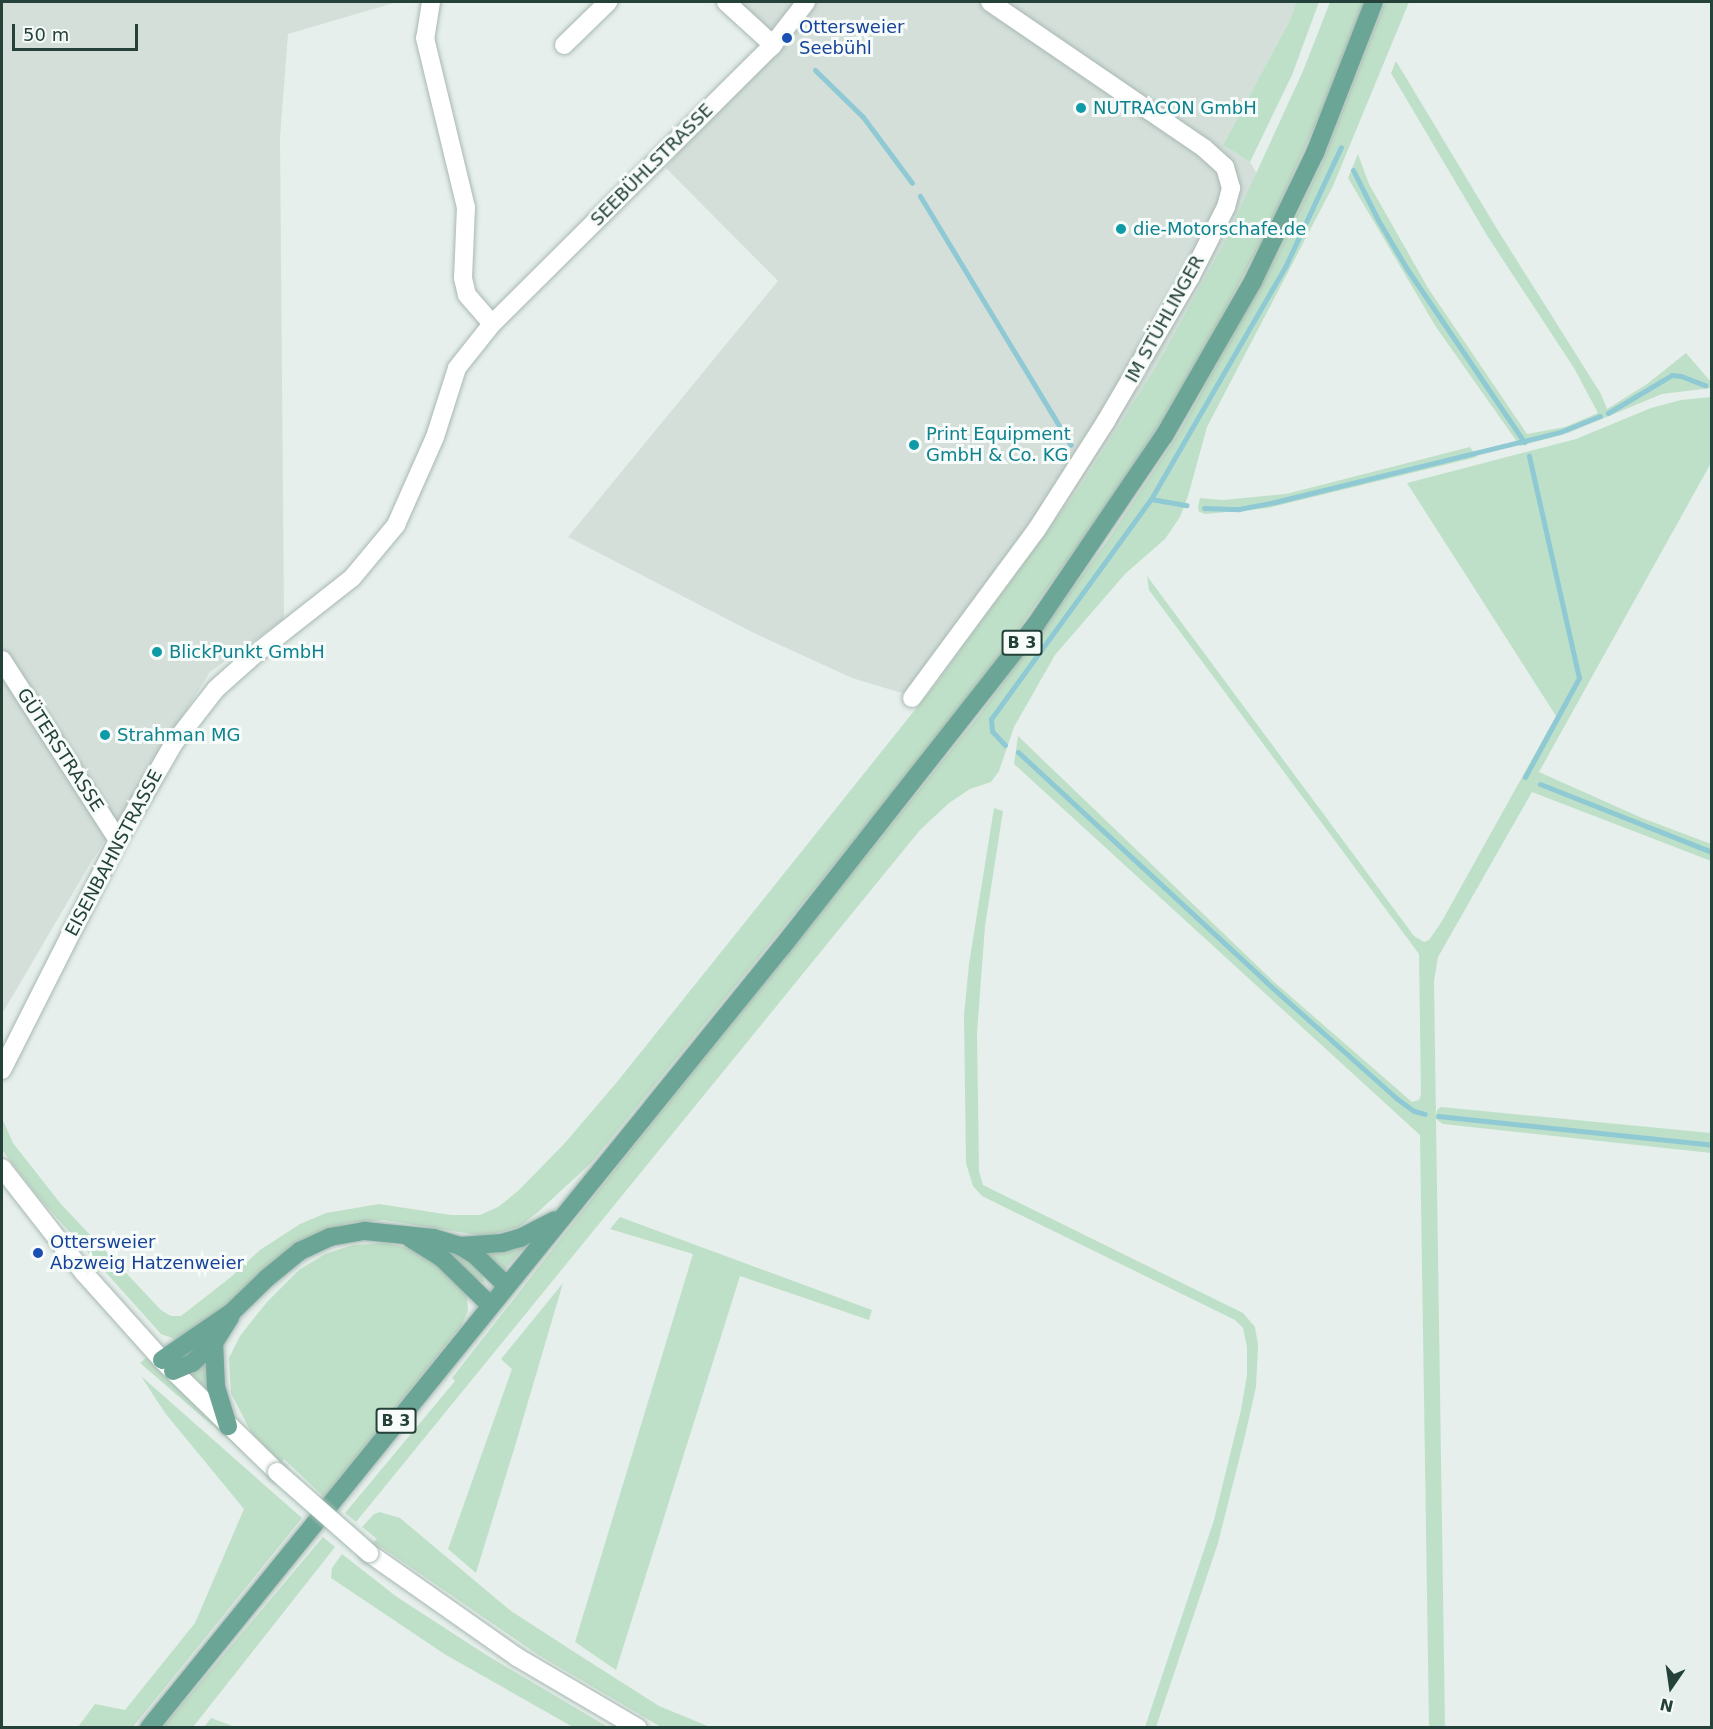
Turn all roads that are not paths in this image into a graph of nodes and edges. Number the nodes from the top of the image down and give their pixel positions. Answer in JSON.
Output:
{"nodes":[{"id":1,"x":431,"y":2,"type":"edge"},
{"id":2,"x":608,"y":2,"type":"edge"},
{"id":3,"x":726,"y":2,"type":"edge"},
{"id":4,"x":806,"y":2,"type":"edge"},
{"id":5,"x":990,"y":2,"type":"edge"},
{"id":6,"x":1374,"y":2,"type":"edge"},
{"id":7,"x":564,"y":45,"type":"dead end"},
{"id":8,"x":773,"y":45,"type":"junction"},
{"id":9,"x":492,"y":324,"type":"junction"},
{"id":10,"x":2,"y":660,"type":"edge"},
{"id":11,"x":912,"y":698,"type":"dead end"},
{"id":12,"x":118,"y":840,"type":"junction"},
{"id":13,"x":2,"y":1070,"type":"edge"},
{"id":14,"x":2,"y":1168,"type":"edge"},
{"id":15,"x":562,"y":1217,"type":"junction"},
{"id":16,"x":403,"y":1234,"type":"junction"},
{"id":17,"x":460,"y":1246,"type":"junction"},
{"id":18,"x":506,"y":1285,"type":"junction"},
{"id":19,"x":490,"y":1305,"type":"junction"},
{"id":20,"x":232,"y":1312,"type":"junction"},
{"id":21,"x":214,"y":1343,"type":"junction"},
{"id":22,"x":168,"y":1366,"type":"junction"},
{"id":23,"x":228,"y":1426,"type":"junction"},
{"id":24,"x":149,"y":1728,"type":"edge"},
{"id":25,"x":638,"y":1728,"type":"edge"}],
"edges":[{"from":1,"to":9,"type":"street"},
{"from":2,"to":7,"type":"street"},
{"from":3,"to":8,"type":"street"},
{"from":4,"to":8,"type":"street","name":"SEEBÜHLSTRASSE"},
{"from":5,"to":11,"type":"street","name":"IM STÜHLINGER"},
{"from":6,"to":15,"type":"main road","number":"B 3"},
{"from":8,"to":9,"type":"street","name":"SEEBÜHLSTRASSE"},
{"from":9,"to":12,"type":"street","name":"EISENBAHNSTRASSE"},
{"from":10,"to":12,"type":"street","name":"GÜTERSTRASSE"},
{"from":12,"to":13,"type":"street","name":"EISENBAHNSTRASSE"},
{"from":14,"to":22,"type":"street"},
{"from":15,"to":17,"type":"main road"},
{"from":15,"to":18,"type":"main road","number":"B 3"},
{"from":16,"to":17,"type":"main road"},
{"from":16,"to":19,"type":"main road"},
{"from":16,"to":20,"type":"main road"},
{"from":17,"to":18,"type":"main road"},
{"from":18,"to":19,"type":"main road","number":"B 3"},
{"from":19,"to":24,"type":"main road","number":"B 3"},
{"from":20,"to":21,"type":"main road"},
{"from":20,"to":22,"type":"main road"},
{"from":21,"to":22,"type":"main road"},
{"from":21,"to":23,"type":"main road"},
{"from":22,"to":23,"type":"street"},
{"from":23,"to":25,"type":"street","bridge":true}]}
